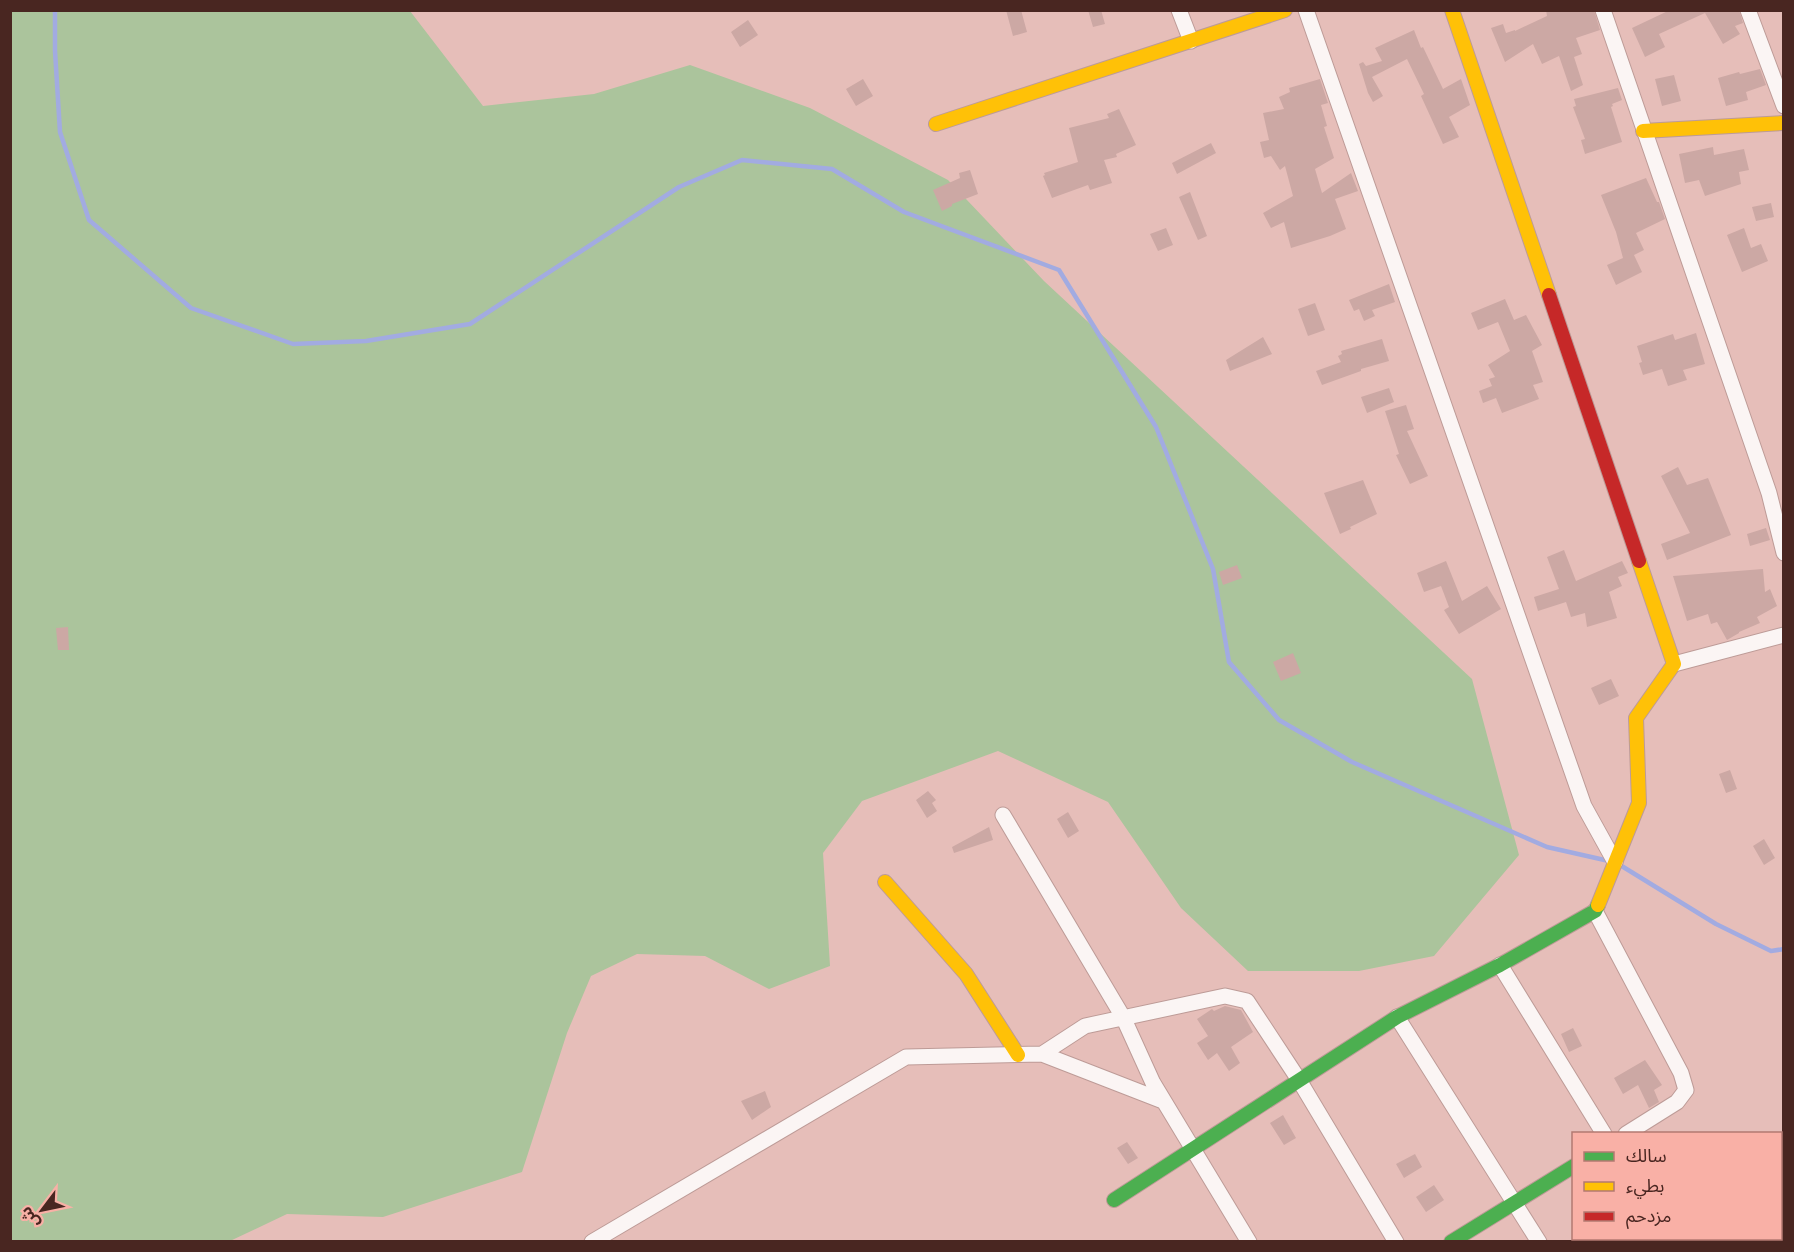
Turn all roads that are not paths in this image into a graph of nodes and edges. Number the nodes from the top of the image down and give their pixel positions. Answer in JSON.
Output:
{"nodes":[{"id":1,"x":1179,"y":10,"type":"edge"},
{"id":2,"x":1285,"y":10,"type":"edge"},
{"id":3,"x":1306,"y":10,"type":"edge"},
{"id":4,"x":1452,"y":10,"type":"edge"},
{"id":5,"x":1603,"y":10,"type":"edge"},
{"id":6,"x":1748,"y":10,"type":"edge"},
{"id":7,"x":1191,"y":41,"type":"junction"},
{"id":8,"x":1784,"y":106,"type":"edge"},
{"id":9,"x":1784,"y":123,"type":"edge"},
{"id":10,"x":936,"y":124,"type":"dead end"},
{"id":11,"x":1644,"y":130,"type":"junction"},
{"id":12,"x":1776,"y":494,"type":"edge"},
{"id":13,"x":1784,"y":554,"type":"edge"},
{"id":14,"x":1784,"y":634,"type":"edge"},
{"id":15,"x":1674,"y":664,"type":"junction"},
{"id":16,"x":1003,"y":815,"type":"dead end"},
{"id":17,"x":1615,"y":862,"type":"junction"},
{"id":18,"x":885,"y":882,"type":"dead end"},
{"id":19,"x":1595,"y":911,"type":"junction"},
{"id":20,"x":1500,"y":965,"type":"junction"},
{"id":21,"x":1123,"y":1017,"type":"junction"},
{"id":22,"x":1397,"y":1017,"type":"junction"},
{"id":23,"x":1042,"y":1054,"type":"junction"},
{"id":24,"x":1018,"y":1055,"type":"junction"},
{"id":25,"x":1299,"y":1080,"type":"junction"},
{"id":26,"x":1163,"y":1101,"type":"junction"},
{"id":27,"x":1603,"y":1132,"type":"edge"},
{"id":28,"x":1629,"y":1132,"type":"edge"},
{"id":29,"x":1192,"y":1149,"type":"junction"},
{"id":30,"x":1572,"y":1167,"type":"edge"},
{"id":31,"x":1114,"y":1200,"type":"dead end"},
{"id":32,"x":1515,"y":1202,"type":"junction"},
{"id":33,"x":592,"y":1242,"type":"edge"},
{"id":34,"x":1250,"y":1242,"type":"edge"},
{"id":35,"x":1396,"y":1242,"type":"edge"},
{"id":36,"x":1451,"y":1242,"type":"edge"},
{"id":37,"x":1539,"y":1242,"type":"edge"}],
"edges":[{"from":1,"to":7,"type":"street"},
{"from":2,"to":7,"type":"street"},
{"from":3,"to":17,"type":"street"},
{"from":4,"to":15,"type":"street"},
{"from":5,"to":11,"type":"street"},
{"from":6,"to":8,"type":"street"},
{"from":7,"to":10,"type":"street"},
{"from":9,"to":11,"type":"street"},
{"from":11,"to":12,"type":"street"},
{"from":12,"to":13,"type":"street"},
{"from":14,"to":15,"type":"street"},
{"from":15,"to":17,"type":"street"},
{"from":16,"to":21,"type":"street"},
{"from":17,"to":19,"type":"street"},
{"from":18,"to":24,"type":"street"},
{"from":19,"to":20,"type":"street"},
{"from":19,"to":28,"type":"street"},
{"from":20,"to":22,"type":"street"},
{"from":20,"to":27,"type":"street"},
{"from":21,"to":23,"type":"street"},
{"from":21,"to":25,"type":"street"},
{"from":21,"to":26,"type":"street"},
{"from":22,"to":25,"type":"street"},
{"from":22,"to":32,"type":"street"},
{"from":23,"to":24,"type":"street"},
{"from":23,"to":26,"type":"street"},
{"from":24,"to":33,"type":"street"},
{"from":25,"to":29,"type":"street"},
{"from":25,"to":35,"type":"street"},
{"from":26,"to":29,"type":"street"},
{"from":29,"to":31,"type":"street"},
{"from":29,"to":34,"type":"street"},
{"from":30,"to":32,"type":"street"},
{"from":32,"to":36,"type":"street"},
{"from":32,"to":37,"type":"street"}]}
